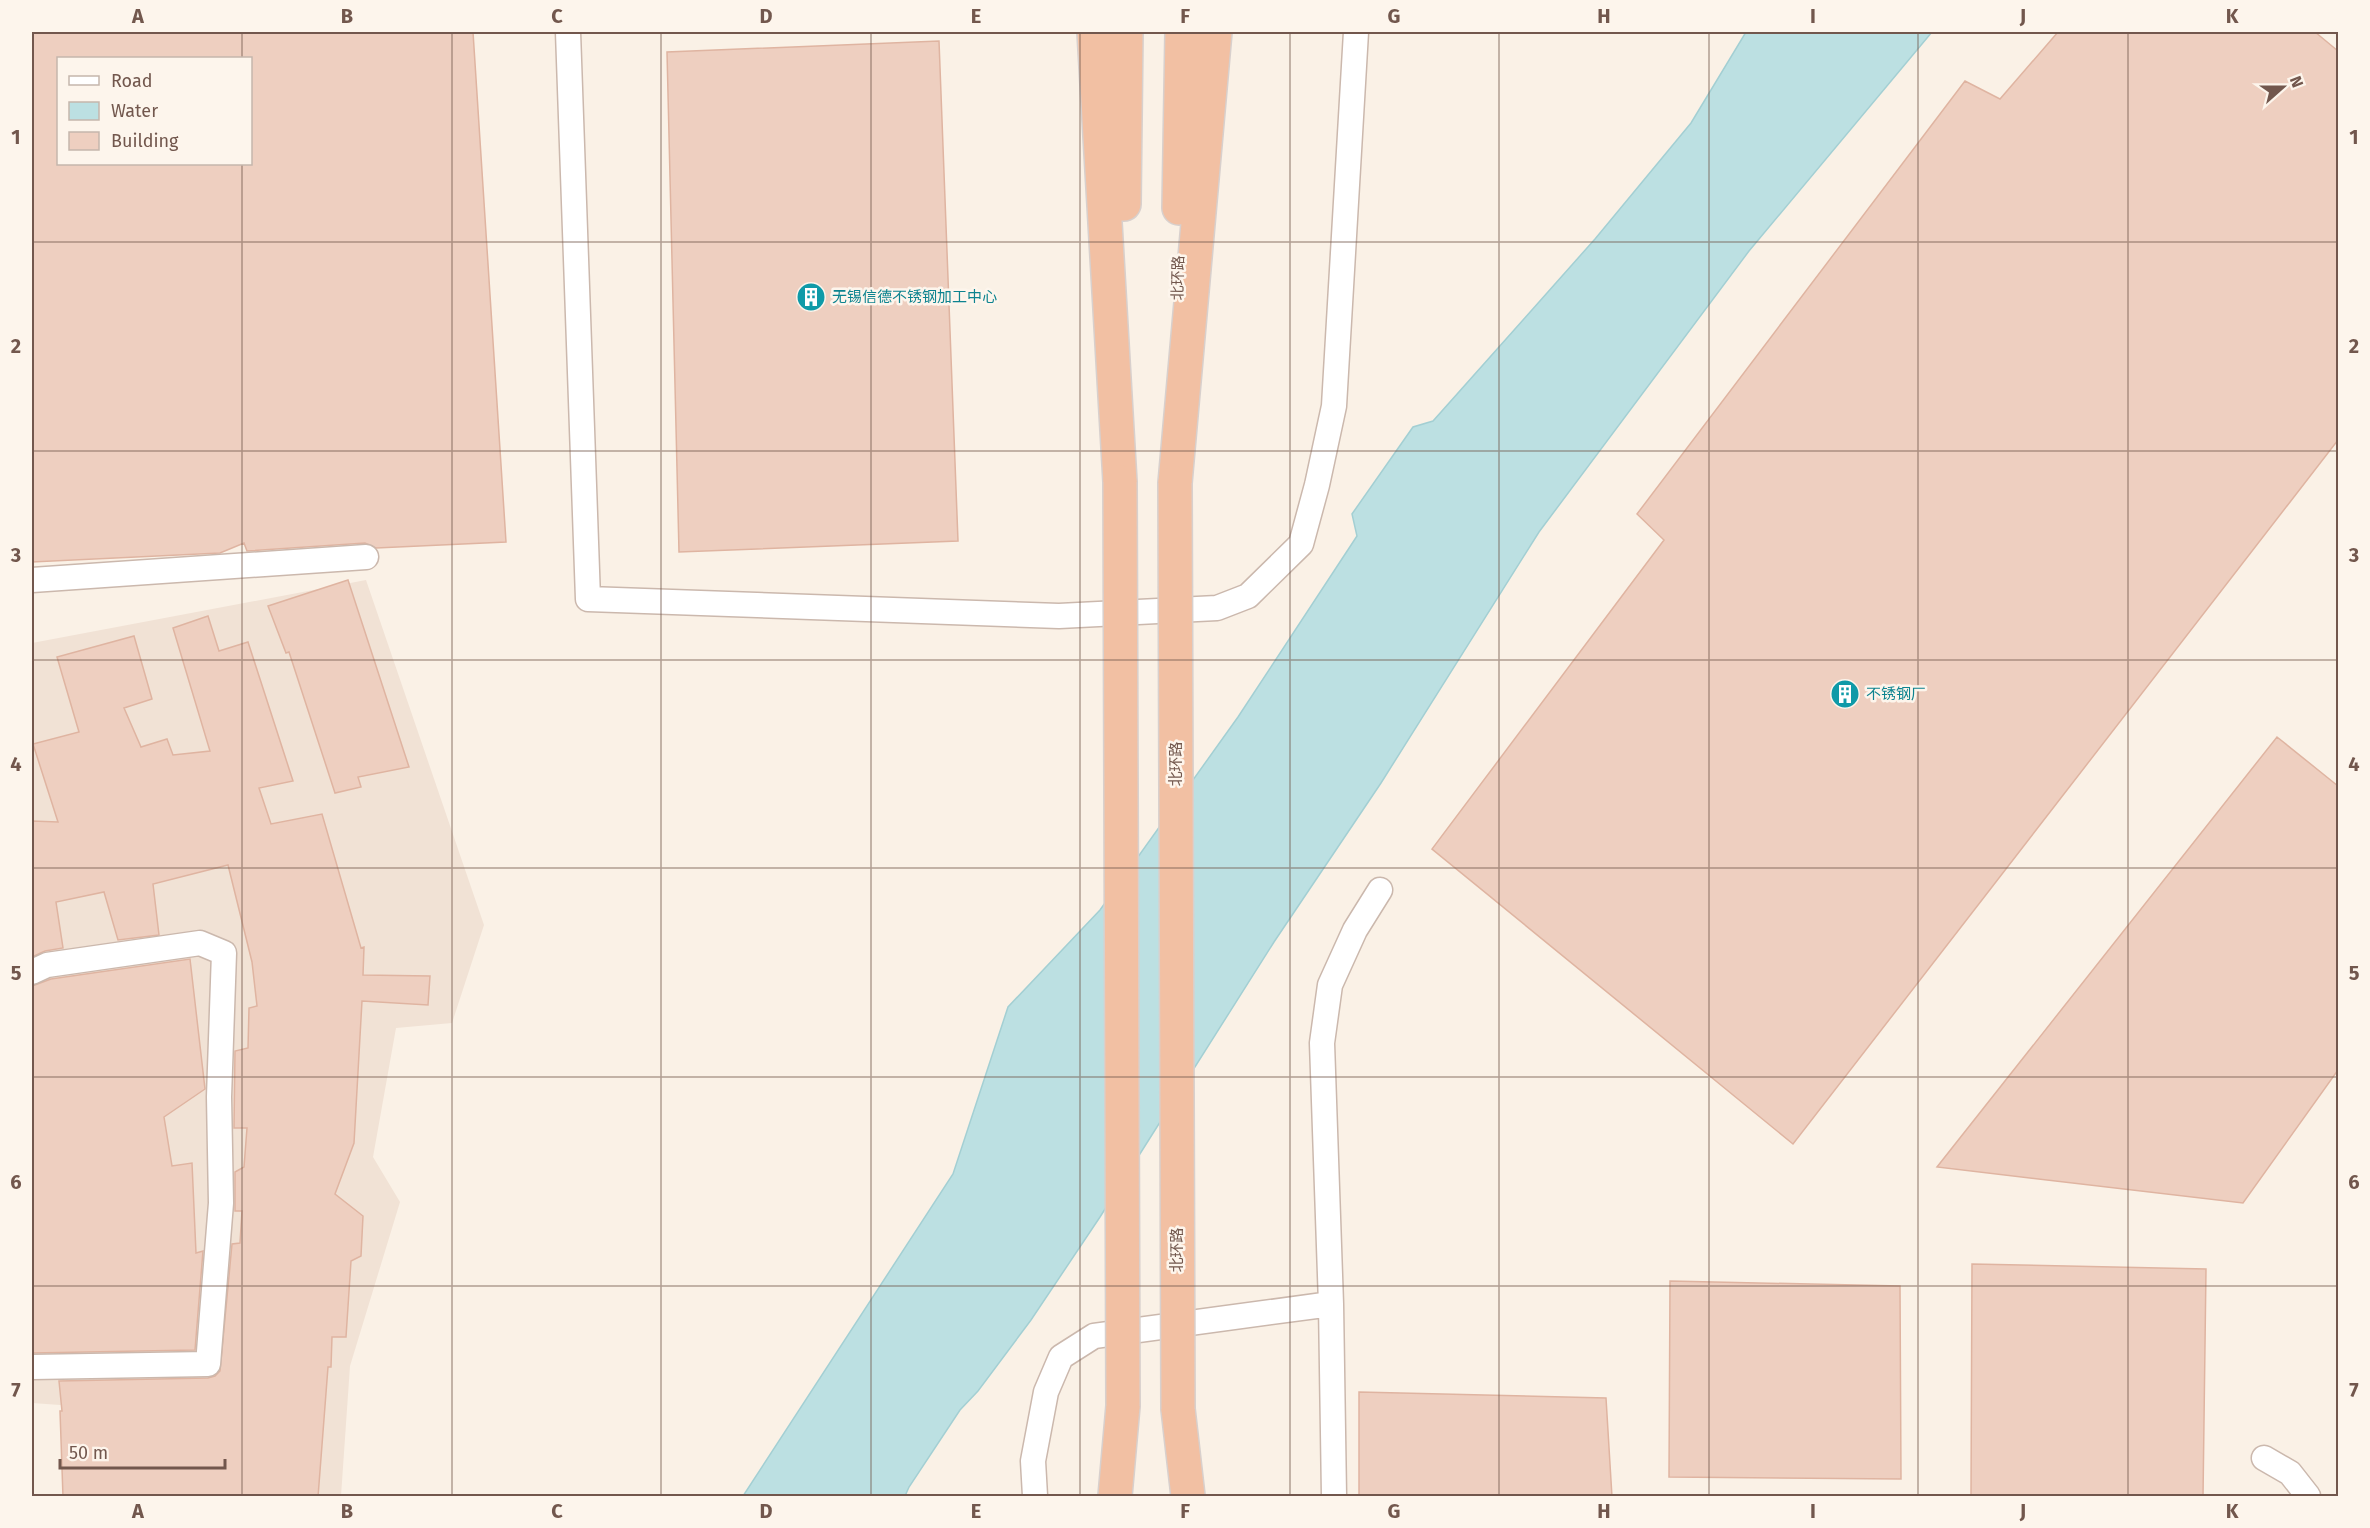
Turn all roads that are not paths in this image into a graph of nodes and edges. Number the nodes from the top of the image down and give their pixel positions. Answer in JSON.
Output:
{"nodes":[{"id":1,"x":568,"y":32,"type":"edge"},
{"id":2,"x":1094,"y":32,"type":"edge"},
{"id":3,"x":1126,"y":32,"type":"edge"},
{"id":4,"x":1182,"y":32,"type":"edge"},
{"id":5,"x":1215,"y":32,"type":"edge"},
{"id":6,"x":1356,"y":32,"type":"edge"},
{"id":7,"x":1120,"y":482,"type":"junction"},
{"id":8,"x":1175,"y":483,"type":"junction"},
{"id":9,"x":366,"y":557,"type":"dead end"},
{"id":10,"x":32,"y":580,"type":"edge"},
{"id":11,"x":1380,"y":890,"type":"dead end"},
{"id":12,"x":32,"y":972,"type":"edge"},
{"id":13,"x":1331,"y":1304,"type":"junction"},
{"id":14,"x":32,"y":1367,"type":"edge"},
{"id":15,"x":1123,"y":1406,"type":"junction"},
{"id":16,"x":1178,"y":1409,"type":"junction"},
{"id":17,"x":2264,"y":1458,"type":"dead end"},
{"id":18,"x":1035,"y":1497,"type":"edge"},
{"id":19,"x":1115,"y":1497,"type":"edge"},
{"id":20,"x":1124,"y":1497,"type":"edge"},
{"id":21,"x":1179,"y":1497,"type":"edge"},
{"id":22,"x":1188,"y":1497,"type":"edge"},
{"id":23,"x":1334,"y":1497,"type":"edge"},
{"id":24,"x":2307,"y":1497,"type":"edge"}],
"edges":[{"from":1,"to":6,"type":"street"},
{"from":2,"to":7,"type":"highway"},
{"from":3,"to":7,"type":"highway"},
{"from":4,"to":8,"type":"highway","name":"北环路"},
{"from":5,"to":8,"type":"highway"},
{"from":7,"to":15,"type":"highway","bridge":true},
{"from":8,"to":16,"type":"highway","name":"北环路","bridge":true},
{"from":9,"to":10,"type":"street"},
{"from":11,"to":13,"type":"street"},
{"from":12,"to":14,"type":"street"},
{"from":13,"to":18,"type":"street"},
{"from":13,"to":23,"type":"street"},
{"from":15,"to":19,"type":"highway"},
{"from":15,"to":20,"type":"highway"},
{"from":16,"to":21,"type":"highway","name":"北环路"},
{"from":16,"to":22,"type":"highway"},
{"from":17,"to":24,"type":"street"}]}
